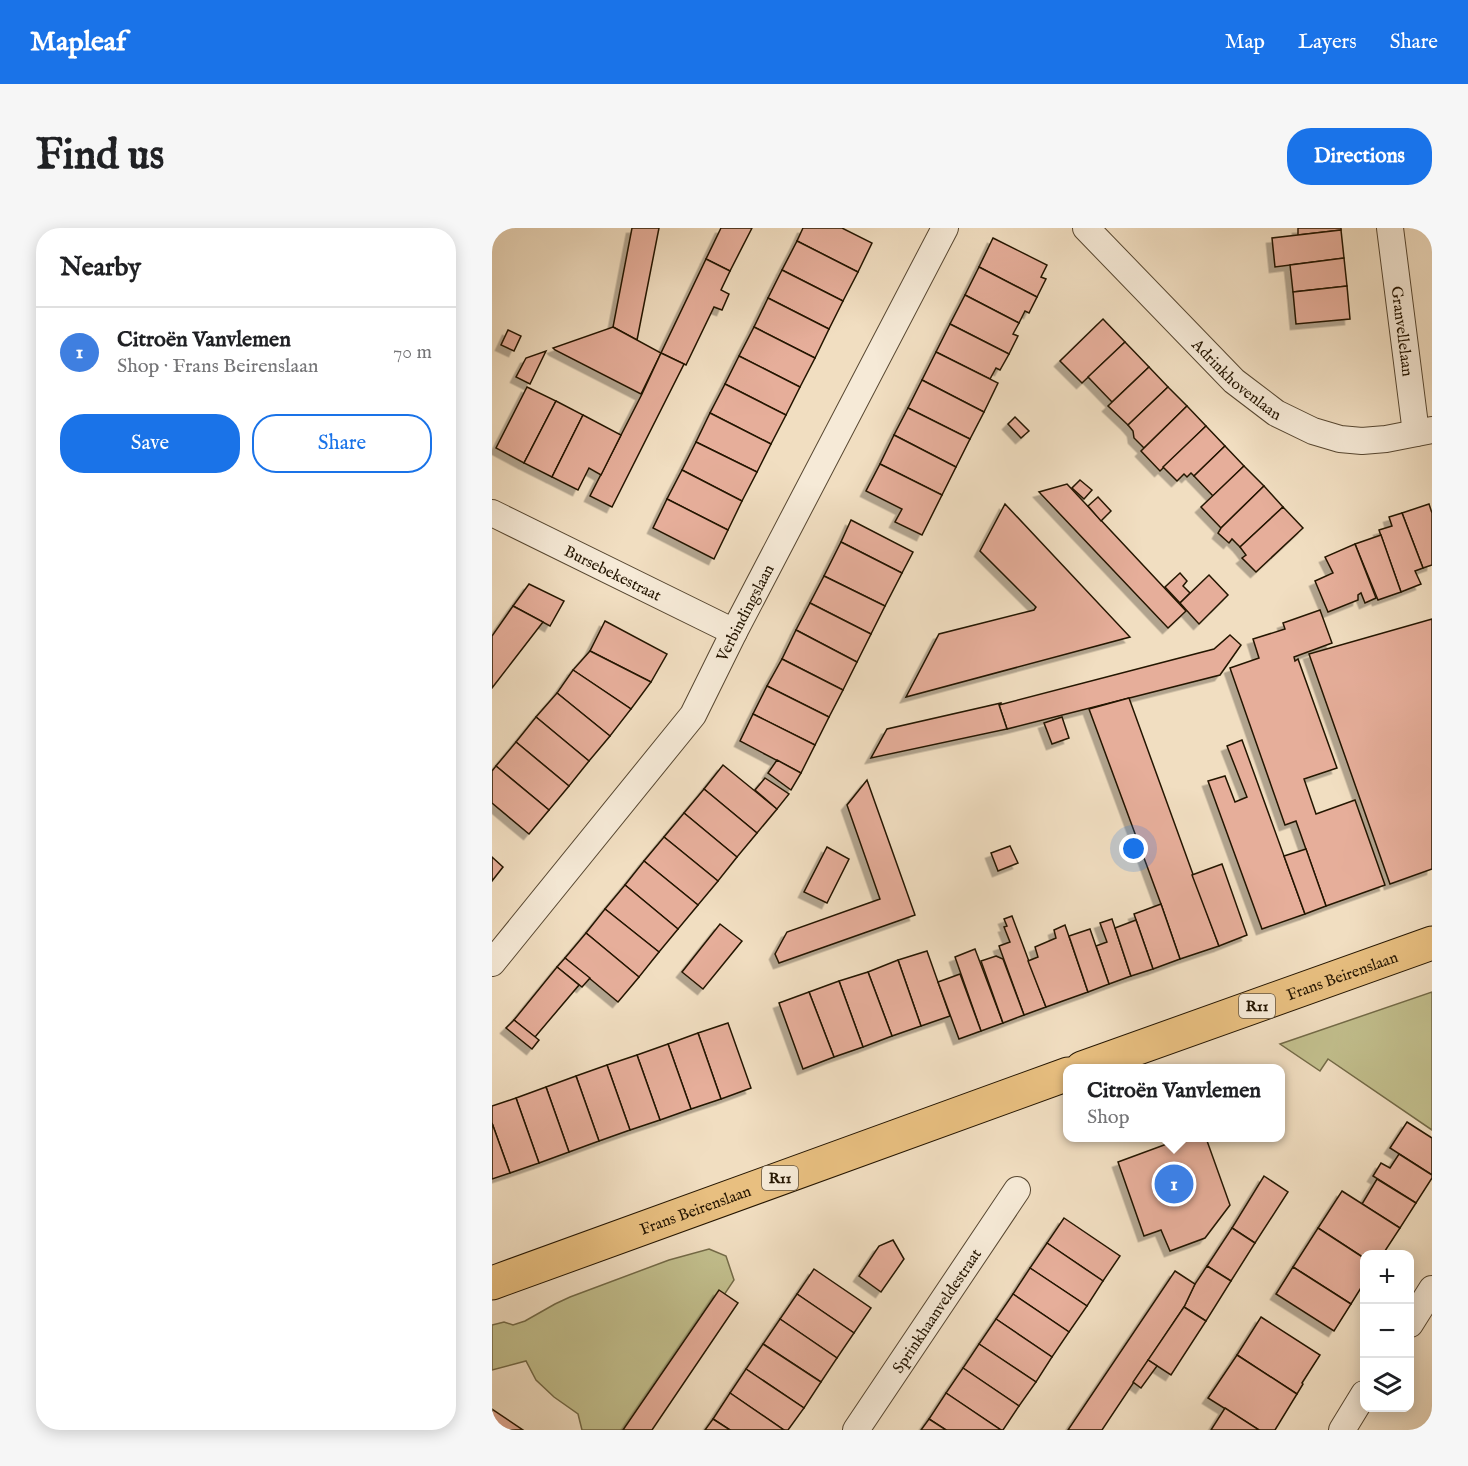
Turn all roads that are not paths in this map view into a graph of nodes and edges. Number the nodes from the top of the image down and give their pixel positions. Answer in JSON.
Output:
{"nodes":[{"id":1,"x":945,"y":228,"type":"edge"},
{"id":2,"x":1086,"y":228,"type":"edge"},
{"id":3,"x":1390,"y":228,"type":"edge"},
{"id":4,"x":1424,"y":431,"type":"edge"},
{"id":5,"x":492,"y":513,"type":"edge"},
{"id":6,"x":734,"y":632,"type":"junction"},
{"id":7,"x":1432,"y":943,"type":"edge"},
{"id":8,"x":492,"y":963,"type":"edge"},
{"id":9,"x":1093,"y":1064,"type":"edge"},
{"id":10,"x":1063,"y":1076,"type":"edge"},
{"id":11,"x":1017,"y":1190,"type":"dead end"},
{"id":12,"x":492,"y":1283,"type":"edge"},
{"id":13,"x":1432,"y":1288,"type":"edge"},
{"id":14,"x":1414,"y":1317,"type":"edge"},
{"id":15,"x":1360,"y":1402,"type":"edge"},
{"id":16,"x":856,"y":1430,"type":"edge"},
{"id":17,"x":1341,"y":1430,"type":"edge"}],
"edges":[{"from":1,"to":6,"type":"street","name":"Verbindingslaan"},
{"from":2,"to":4,"type":"street","name":"Adrinkhovenlaan"},
{"from":3,"to":4,"type":"street","name":"Granvellelaan"},
{"from":5,"to":6,"type":"street","name":"Bursebekestraat"},
{"from":6,"to":8,"type":"street","name":"Verbindingslaan"},
{"from":7,"to":9,"type":"main road","name":"Frans Beirenslaan","number":"R11"},
{"from":10,"to":12,"type":"main road","name":"Frans Beirenslaan","number":"R11"},
{"from":11,"to":16,"type":"street","name":"Sprinkhaanveldestraat"},
{"from":13,"to":14,"type":"street"},
{"from":15,"to":17,"type":"street"}]}
